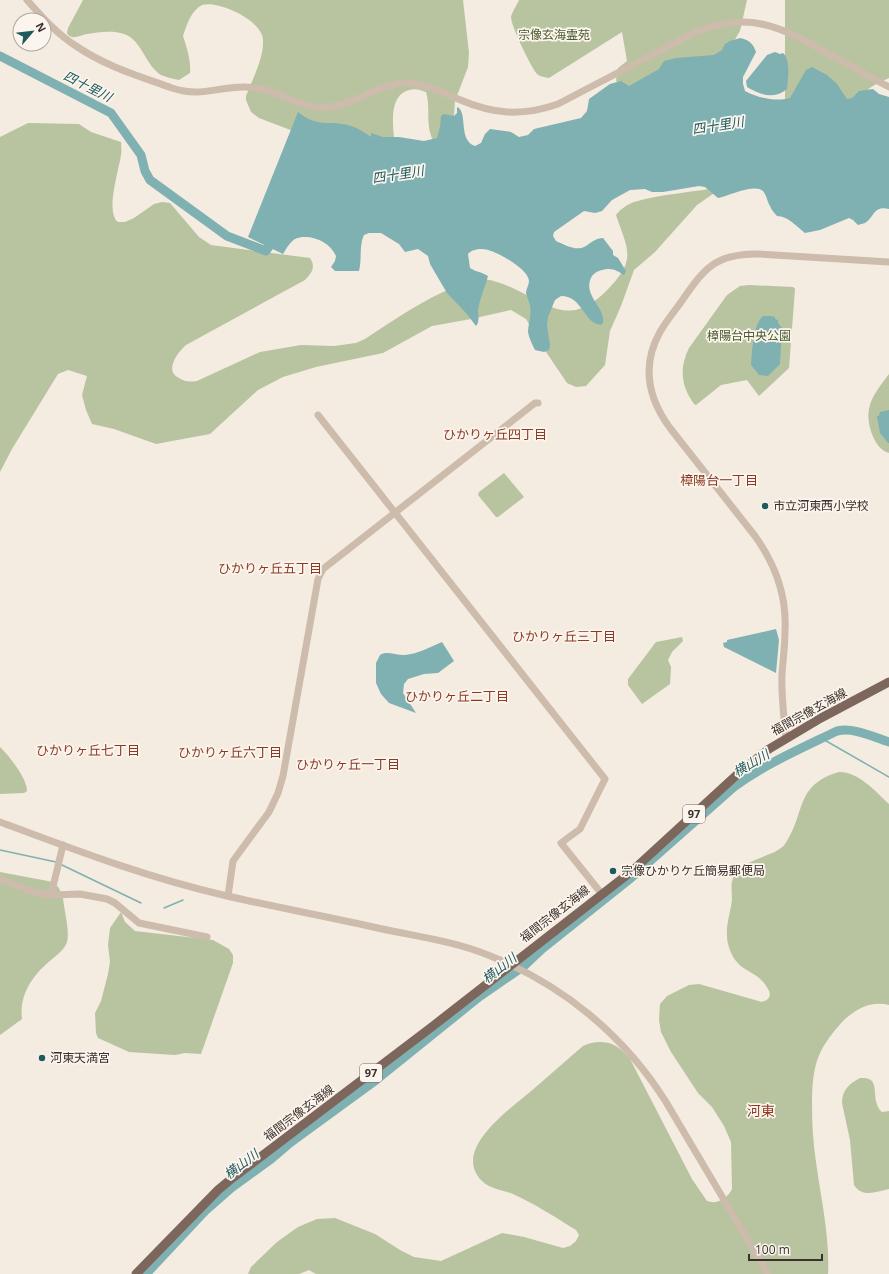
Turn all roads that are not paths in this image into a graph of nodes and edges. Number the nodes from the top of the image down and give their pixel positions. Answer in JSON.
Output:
{"nodes":[{"id":1,"x":27,"y":0,"type":"edge"},
{"id":2,"x":889,"y":87,"type":"edge"},
{"id":3,"x":889,"y":262,"type":"edge"},
{"id":4,"x":538,"y":403,"type":"dead end"},
{"id":5,"x":318,"y":414,"type":"dead end"},
{"id":6,"x":395,"y":512,"type":"junction"},
{"id":7,"x":889,"y":682,"type":"edge"},
{"id":8,"x":786,"y":739,"type":"junction"},
{"id":9,"x":0,"y":822,"type":"edge"},
{"id":10,"x":63,"y":846,"type":"junction"},
{"id":11,"x":0,"y":879,"type":"edge"},
{"id":12,"x":601,"y":893,"type":"junction"},
{"id":13,"x":51,"y":895,"type":"junction"},
{"id":14,"x":228,"y":896,"type":"junction"},
{"id":15,"x":207,"y":937,"type":"dead end"},
{"id":16,"x":511,"y":964,"type":"junction"},
{"id":17,"x":136,"y":1274,"type":"edge"},
{"id":18,"x":768,"y":1274,"type":"edge"}],
"edges":[{"from":1,"to":2,"type":"street"},
{"from":3,"to":8,"type":"street"},
{"from":4,"to":6,"type":"street"},
{"from":5,"to":6,"type":"street"},
{"from":6,"to":12,"type":"street"},
{"from":6,"to":14,"type":"street"},
{"from":7,"to":8,"type":"main road","name":"福間宗像玄海線","number":"97"},
{"from":8,"to":12,"type":"main road","name":"福間宗像玄海線","number":"97"},
{"from":9,"to":10,"type":"street"},
{"from":10,"to":13,"type":"street"},
{"from":10,"to":14,"type":"street"},
{"from":11,"to":13,"type":"street"},
{"from":12,"to":16,"type":"main road","name":"福間宗像玄海線","number":"97"},
{"from":13,"to":15,"type":"street"},
{"from":14,"to":16,"type":"street"},
{"from":16,"to":17,"type":"main road","name":"福間宗像玄海線","number":"97"},
{"from":16,"to":18,"type":"street"}]}
